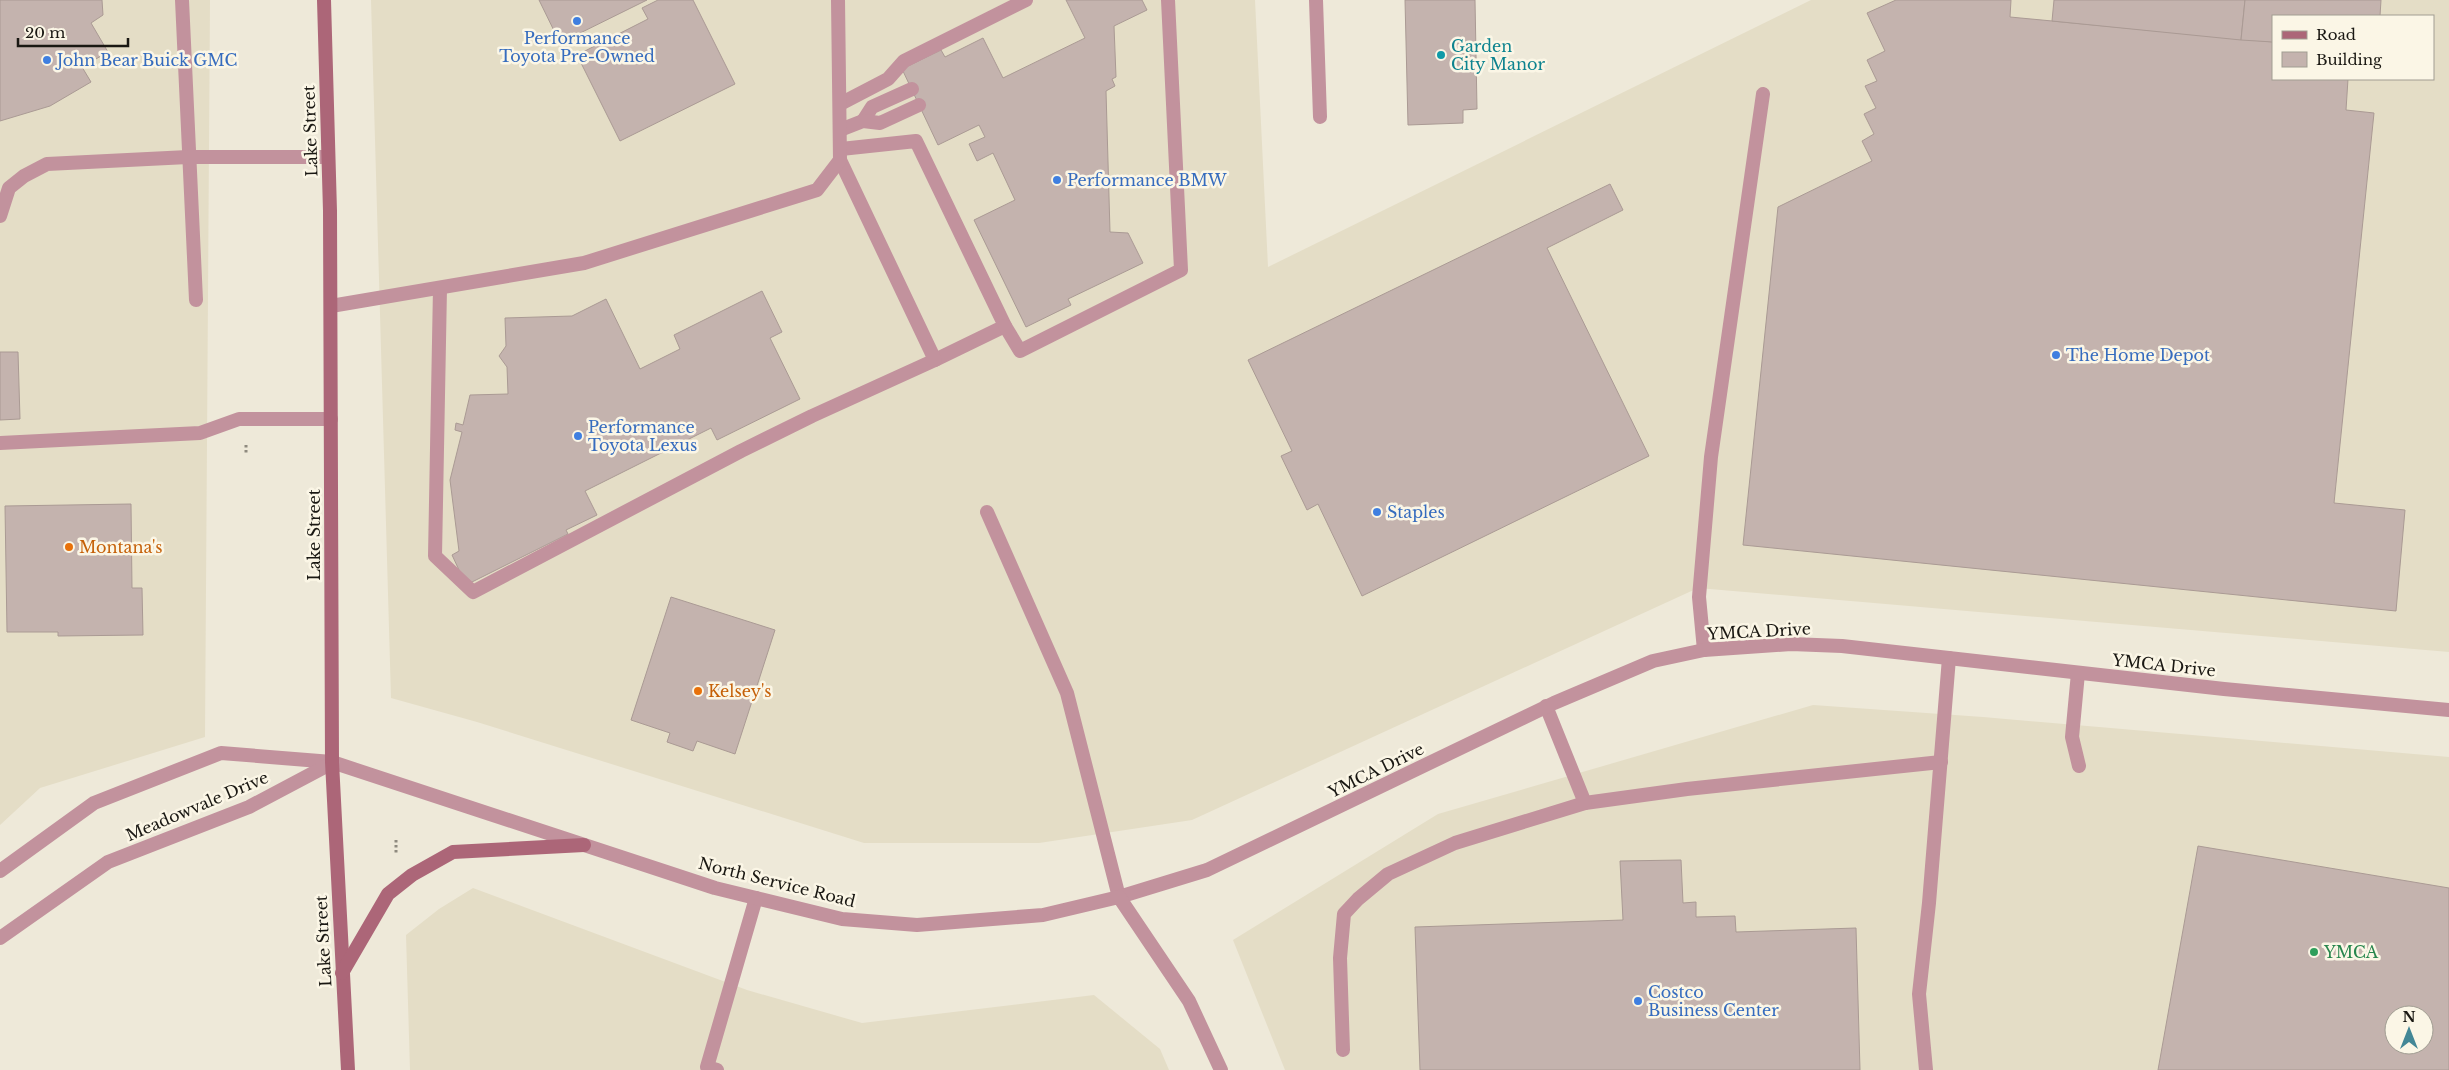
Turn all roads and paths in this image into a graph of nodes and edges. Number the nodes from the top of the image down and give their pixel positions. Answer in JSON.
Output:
{"nodes":[{"id":1,"x":182,"y":0,"type":"edge"},
{"id":2,"x":324,"y":0,"type":"edge"},
{"id":3,"x":838,"y":0,"type":"edge"},
{"id":4,"x":1026,"y":0,"type":"edge"},
{"id":5,"x":1168,"y":0,"type":"edge"},
{"id":6,"x":1316,"y":0,"type":"edge"},
{"id":7,"x":912,"y":89,"type":"dead end"},
{"id":8,"x":1763,"y":94,"type":"dead end"},
{"id":9,"x":840,"y":104,"type":"junction"},
{"id":10,"x":919,"y":105,"type":"dead end"},
{"id":11,"x":1320,"y":117,"type":"dead end"},
{"id":12,"x":863,"y":121,"type":"junction"},
{"id":13,"x":840,"y":130,"type":"junction"},
{"id":14,"x":841,"y":154,"type":"junction"},
{"id":15,"x":188,"y":157,"type":"junction"},
{"id":16,"x":328,"y":157,"type":"junction"},
{"id":17,"x":0,"y":216,"type":"edge"},
{"id":18,"x":440,"y":288,"type":"junction"},
{"id":19,"x":196,"y":300,"type":"dead end"},
{"id":20,"x":330,"y":306,"type":"junction"},
{"id":21,"x":1005,"y":326,"type":"junction"},
{"id":22,"x":935,"y":360,"type":"junction"},
{"id":23,"x":331,"y":419,"type":"junction"},
{"id":24,"x":0,"y":443,"type":"edge"},
{"id":25,"x":987,"y":512,"type":"dead end"},
{"id":26,"x":1704,"y":650,"type":"junction"},
{"id":27,"x":1949,"y":658,"type":"junction"},
{"id":28,"x":2078,"y":673,"type":"junction"},
{"id":29,"x":1546,"y":706,"type":"junction"},
{"id":30,"x":2449,"y":710,"type":"edge"},
{"id":31,"x":332,"y":762,"type":"junction"},
{"id":32,"x":1942,"y":762,"type":"junction"},
{"id":33,"x":2080,"y":766,"type":"dead end"},
{"id":34,"x":1585,"y":803,"type":"junction"},
{"id":35,"x":396,"y":840,"type":"dead end"},
{"id":36,"x":584,"y":845,"type":"junction"},
{"id":37,"x":396,"y":860,"type":"dead end"},
{"id":38,"x":0,"y":871,"type":"edge"},
{"id":39,"x":1119,"y":897,"type":"junction"},
{"id":40,"x":756,"y":898,"type":"junction"},
{"id":41,"x":0,"y":938,"type":"edge"},
{"id":42,"x":342,"y":974,"type":"junction"},
{"id":43,"x":1344,"y":1050,"type":"dead end"},
{"id":44,"x":348,"y":1070,"type":"edge"},
{"id":45,"x":717,"y":1070,"type":"edge"},
{"id":46,"x":1222,"y":1070,"type":"edge"},
{"id":47,"x":1926,"y":1070,"type":"edge"}],
"edges":[{"from":1,"to":15,"type":"street"},
{"from":2,"to":16,"type":"main road","name":"Lake Street"},
{"from":3,"to":9,"type":"street"},
{"from":4,"to":9,"type":"street"},
{"from":5,"to":21,"type":"street"},
{"from":6,"to":11,"type":"street"},
{"from":7,"to":12,"type":"street"},
{"from":8,"to":26,"type":"street"},
{"from":9,"to":13,"type":"street"},
{"from":10,"to":12,"type":"street"},
{"from":12,"to":13,"type":"street"},
{"from":13,"to":14,"type":"street"},
{"from":14,"to":18,"type":"street"},
{"from":14,"to":21,"type":"street"},
{"from":14,"to":22,"type":"street"},
{"from":15,"to":16,"type":"street"},
{"from":15,"to":17,"type":"street"},
{"from":15,"to":19,"type":"street"},
{"from":16,"to":20,"type":"main road","name":"Lake Street"},
{"from":18,"to":20,"type":"street"},
{"from":18,"to":22,"type":"street"},
{"from":20,"to":23,"type":"main road","name":"Lake Street"},
{"from":21,"to":22,"type":"street"},
{"from":23,"to":24,"type":"street"},
{"from":23,"to":31,"type":"main road","name":"Lake Street"},
{"from":25,"to":39,"type":"street"},
{"from":26,"to":27,"type":"street","name":"YMCA Drive"},
{"from":26,"to":29,"type":"street","name":"YMCA Drive"},
{"from":27,"to":28,"type":"street","name":"YMCA Drive"},
{"from":27,"to":32,"type":"street"},
{"from":28,"to":30,"type":"street","name":"YMCA Drive"},
{"from":28,"to":33,"type":"street"},
{"from":29,"to":34,"type":"street"},
{"from":29,"to":39,"type":"street","name":"YMCA Drive"},
{"from":31,"to":36,"type":"street","name":"North Service Road"},
{"from":31,"to":38,"type":"street","name":"Meadowvale Drive"},
{"from":31,"to":41,"type":"street","name":"Meadowvale Drive"},
{"from":31,"to":42,"type":"main road","name":"Lake Street"},
{"from":32,"to":34,"type":"street"},
{"from":32,"to":47,"type":"street"},
{"from":34,"to":43,"type":"street"},
{"from":35,"to":37,"type":"path"},
{"from":36,"to":40,"type":"street","name":"North Service Road"},
{"from":36,"to":42,"type":"main road"},
{"from":39,"to":40,"type":"street","name":"North Service Road"},
{"from":39,"to":46,"type":"street"},
{"from":40,"to":45,"type":"street"},
{"from":42,"to":44,"type":"main road","name":"Lake Street"}]}
